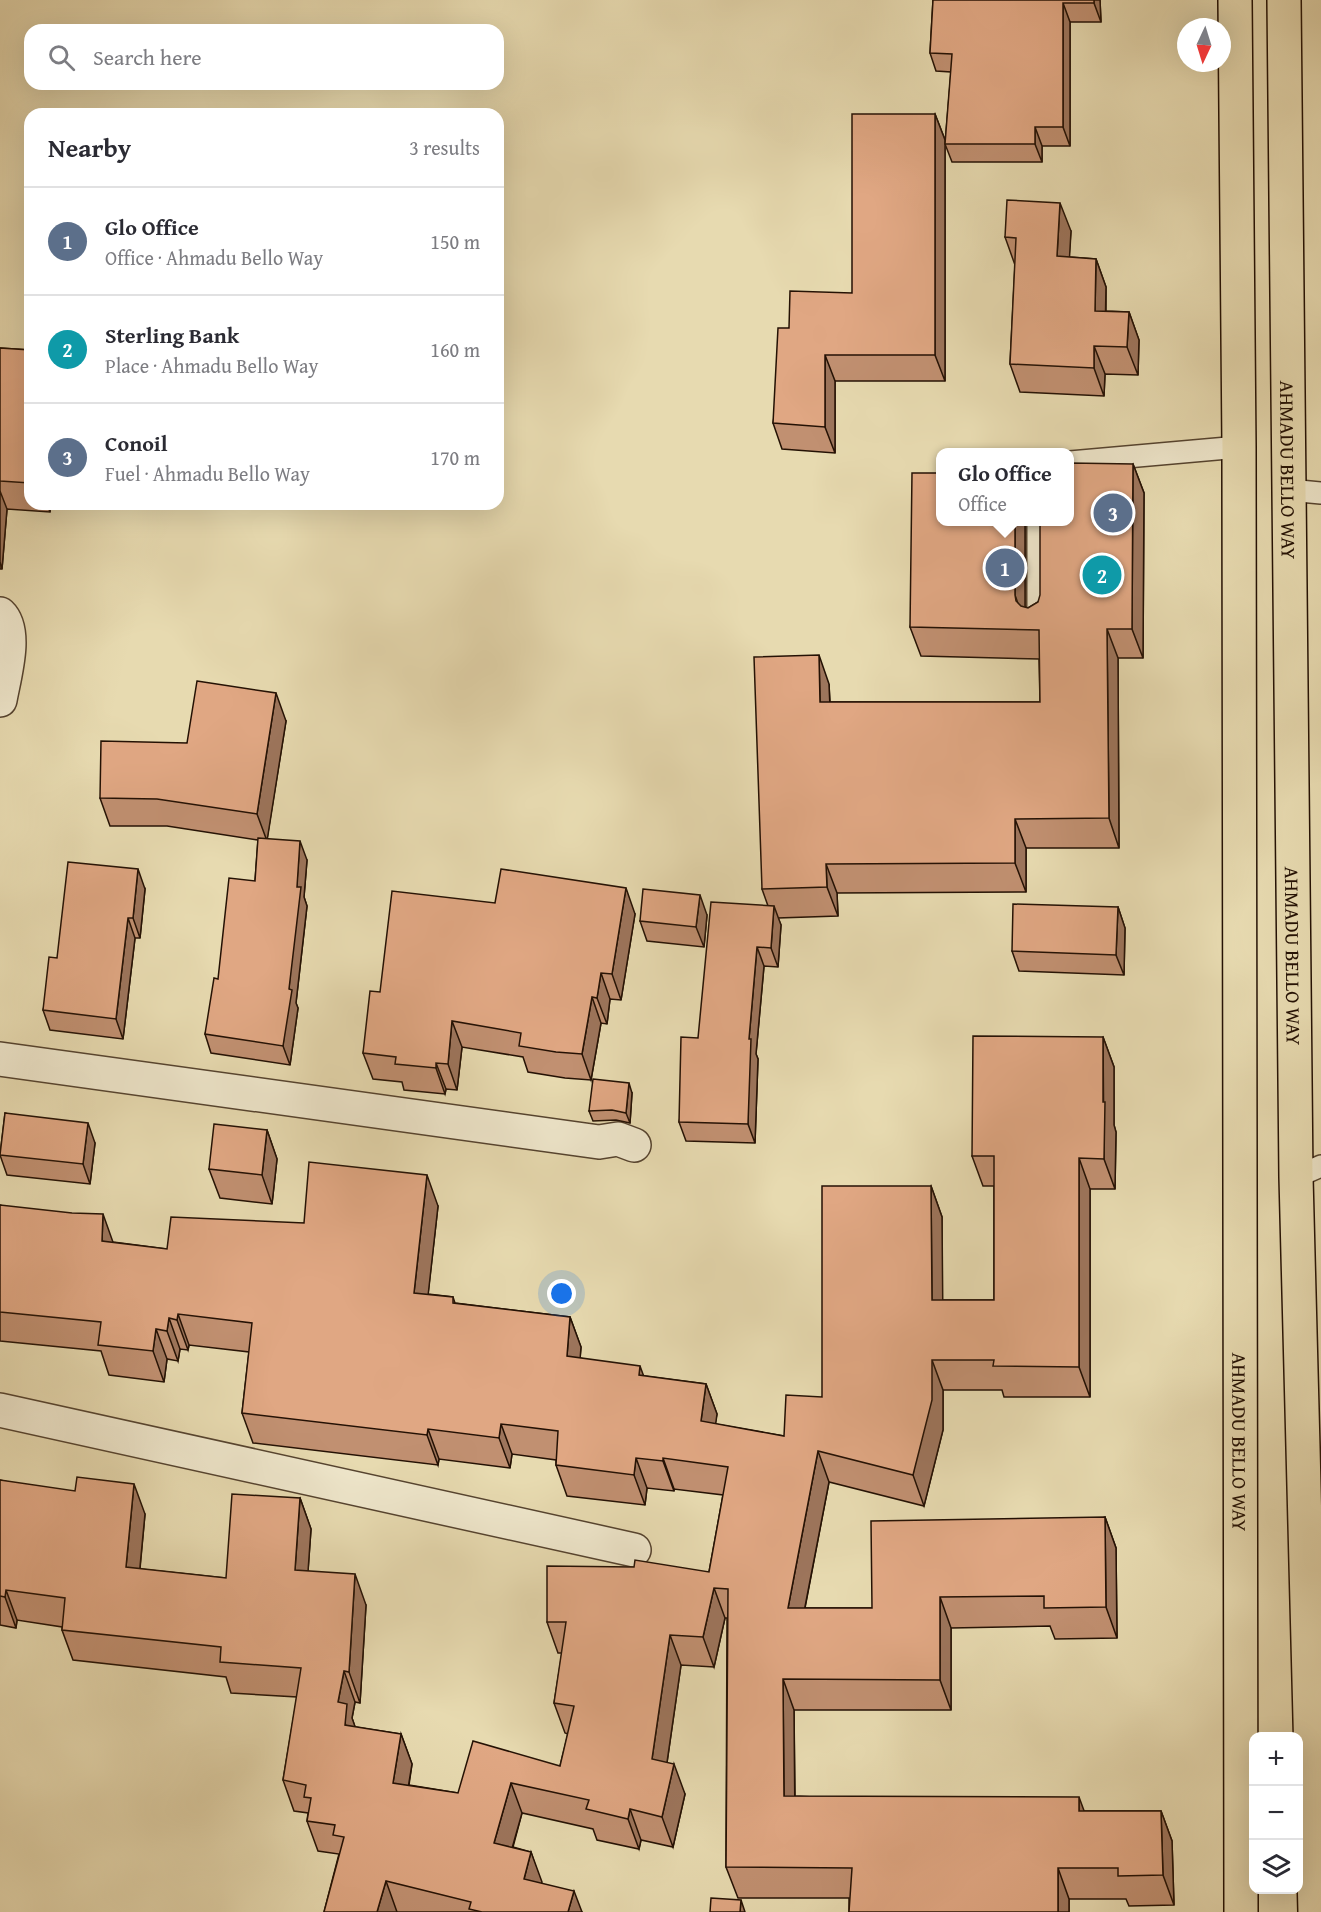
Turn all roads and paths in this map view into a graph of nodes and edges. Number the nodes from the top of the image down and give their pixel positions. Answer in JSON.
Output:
{"nodes":[{"id":1,"x":1235,"y":0,"type":"edge"},
{"id":2,"x":1284,"y":0,"type":"edge"},
{"id":3,"x":1239,"y":447,"type":"junction"},
{"id":4,"x":1074,"y":462,"type":"edge"},
{"id":5,"x":1289,"y":489,"type":"junction"},
{"id":6,"x":1321,"y":493,"type":"edge"},
{"id":7,"x":1038,"y":526,"type":"edge"},
{"id":8,"x":0,"y":614,"type":"edge"},
{"id":9,"x":1038,"y":624,"type":"edge"},
{"id":10,"x":0,"y":700,"type":"edge"},
{"id":11,"x":0,"y":1059,"type":"edge"},
{"id":12,"x":634,"y":1145,"type":"dead end"},
{"id":13,"x":1308,"y":1172,"type":"edge"},
{"id":14,"x":0,"y":1410,"type":"edge"},
{"id":15,"x":634,"y":1550,"type":"dead end"},
{"id":16,"x":1241,"y":1912,"type":"edge"},
{"id":17,"x":1315,"y":1912,"type":"edge"}],
"edges":[{"from":1,"to":3,"type":"main road","name":"AHMADU BELLO WAY"},
{"from":2,"to":5,"type":"main road","name":"AHMADU BELLO WAY"},
{"from":3,"to":4,"type":"lane"},
{"from":3,"to":16,"type":"main road","name":"AHMADU BELLO WAY"},
{"from":5,"to":6,"type":"lane"},
{"from":5,"to":13,"type":"main road","name":"AHMADU BELLO WAY"},
{"from":7,"to":9,"type":"lane"},
{"from":8,"to":10,"type":"street"},
{"from":11,"to":12,"type":"street"},
{"from":13,"to":17,"type":"main road","name":"AHMADU BELLO WAY"},
{"from":14,"to":15,"type":"street"}]}
